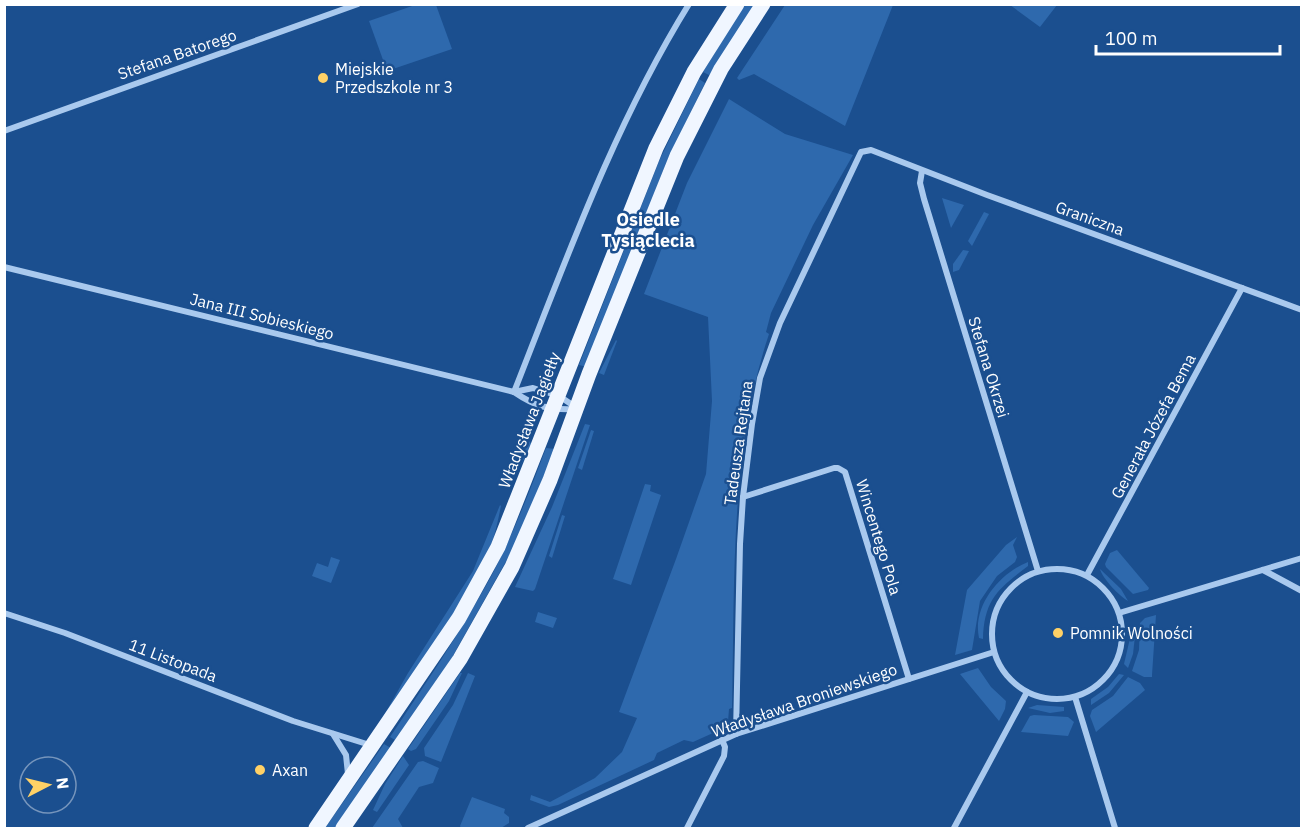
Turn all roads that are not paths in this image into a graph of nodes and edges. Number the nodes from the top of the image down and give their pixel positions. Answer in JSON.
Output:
{"nodes":[{"id":1,"x":358,"y":4,"type":"edge"},
{"id":2,"x":689,"y":4,"type":"edge"},
{"id":3,"x":737,"y":4,"type":"edge"},
{"id":4,"x":763,"y":4,"type":"edge"},
{"id":5,"x":4,"y":131,"type":"edge"},
{"id":6,"x":871,"y":150,"type":"joint"},
{"id":7,"x":922,"y":171,"type":"junction"},
{"id":8,"x":4,"y":267,"type":"edge"},
{"id":9,"x":1242,"y":288,"type":"junction"},
{"id":10,"x":1302,"y":310,"type":"edge"},
{"id":11,"x":514,"y":392,"type":"junction"},
{"id":12,"x":556,"y":403,"type":"junction"},
{"id":13,"x":577,"y":409,"type":"junction"},
{"id":14,"x":743,"y":497,"type":"junction"},
{"id":15,"x":1302,"y":558,"type":"edge"},
{"id":16,"x":1263,"y":570,"type":"junction"},
{"id":17,"x":1038,"y":571,"type":"junction"},
{"id":18,"x":1087,"y":575,"type":"junction"},
{"id":19,"x":1302,"y":591,"type":"edge"},
{"id":20,"x":4,"y":613,"type":"edge"},
{"id":21,"x":1119,"y":614,"type":"junction"},
{"id":22,"x":994,"y":652,"type":"junction"},
{"id":23,"x":909,"y":679,"type":"junction"},
{"id":24,"x":1027,"y":692,"type":"junction"},
{"id":25,"x":1075,"y":697,"type":"junction"},
{"id":26,"x":332,"y":734,"type":"junction"},
{"id":27,"x":736,"y":734,"type":"junction"},
{"id":28,"x":722,"y":740,"type":"junction"},
{"id":29,"x":373,"y":746,"type":"junction"},
{"id":30,"x":347,"y":783,"type":"junction"},
{"id":31,"x":316,"y":828,"type":"edge"},
{"id":32,"x":343,"y":828,"type":"edge"},
{"id":33,"x":528,"y":828,"type":"edge"},
{"id":34,"x":687,"y":828,"type":"edge"},
{"id":35,"x":954,"y":828,"type":"edge"},
{"id":36,"x":1115,"y":828,"type":"edge"}],
"edges":[{"from":1,"to":5,"type":"street","name":"Stefana Batorego"},
{"from":2,"to":11,"type":"street"},
{"from":3,"to":12,"type":"main road","name":"Władysława Jagiełły"},
{"from":4,"to":13,"type":"main road"},
{"from":6,"to":7,"type":"street","name":"Graniczna"},
{"from":6,"to":14,"type":"street","name":"Tadeusza Rejtana"},
{"from":7,"to":9,"type":"street","name":"Graniczna"},
{"from":7,"to":17,"type":"street","name":"Stefana Okrzei"},
{"from":8,"to":11,"type":"street","name":"Jana III Sobieskiego"},
{"from":9,"to":10,"type":"street","name":"Graniczna"},
{"from":9,"to":18,"type":"street","name":"Generała Józefa Bema"},
{"from":11,"to":12,"type":"street","name":"Jana III Sobieskiego"},
{"from":11,"to":12,"type":"street","name":"Jana III Sobieskiego"},
{"from":12,"to":13,"type":"street","name":"Jana III Sobieskiego"},
{"from":12,"to":13,"type":"street","name":"Jana III Sobieskiego"},
{"from":12,"to":29,"type":"main road","name":"Władysława Jagiełły"},
{"from":13,"to":32,"type":"main road"},
{"from":14,"to":23,"type":"street","name":"Wincentego Pola"},
{"from":14,"to":27,"type":"street","name":"Tadeusza Rejtana"},
{"from":15,"to":16,"type":"street"},
{"from":16,"to":19,"type":"street"},
{"from":16,"to":21,"type":"street"},
{"from":17,"to":18,"type":"street"},
{"from":17,"to":22,"type":"street"},
{"from":18,"to":21,"type":"street"},
{"from":20,"to":26,"type":"street","name":"11 Listopada"},
{"from":21,"to":25,"type":"street"},
{"from":22,"to":23,"type":"street","name":"Władysława Broniewskiego"},
{"from":22,"to":24,"type":"street"},
{"from":23,"to":27,"type":"street","name":"Władysława Broniewskiego"},
{"from":24,"to":25,"type":"street"},
{"from":24,"to":35,"type":"street"},
{"from":25,"to":36,"type":"street"},
{"from":26,"to":29,"type":"street","name":"11 Listopada"},
{"from":26,"to":30,"type":"street"},
{"from":27,"to":28,"type":"street","name":"Władysława Broniewskiego"},
{"from":28,"to":33,"type":"street","name":"Władysława Broniewskiego"},
{"from":28,"to":34,"type":"street"},
{"from":29,"to":30,"type":"main road","name":"Władysława Jagiełły"},
{"from":30,"to":31,"type":"main road","name":"Władysława Jagiełły"}]}
